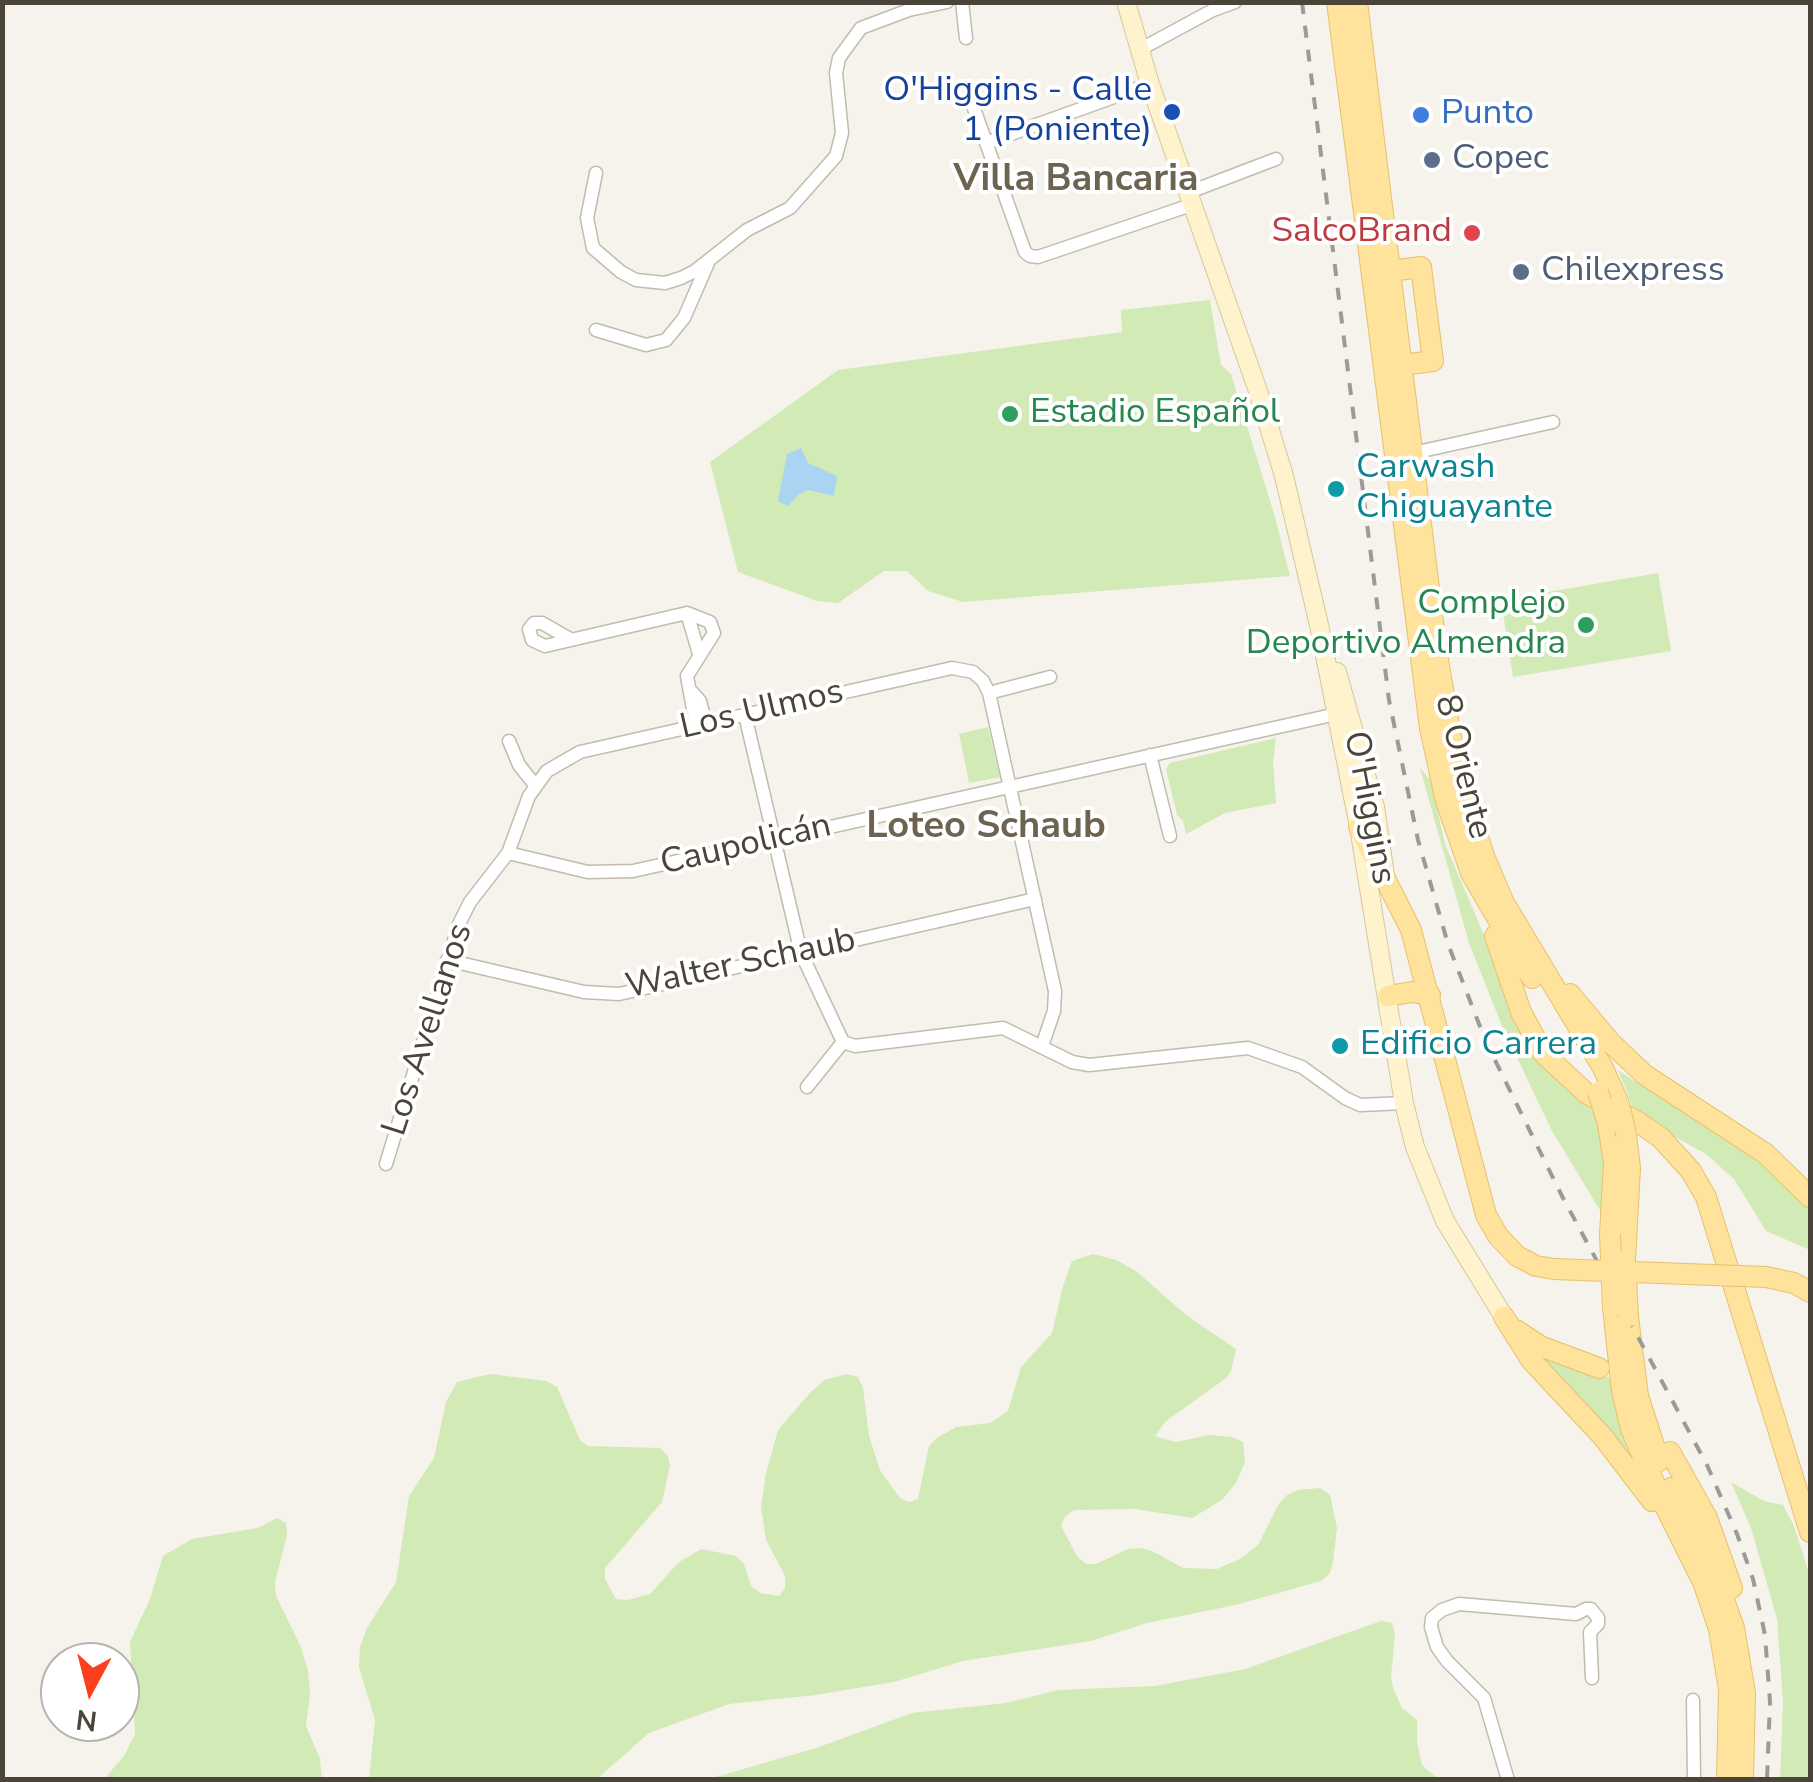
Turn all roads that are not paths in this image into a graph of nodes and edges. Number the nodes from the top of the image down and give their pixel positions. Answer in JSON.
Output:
{"nodes":[{"id":1,"x":947,"y":2,"type":"edge"},
{"id":2,"x":962,"y":2,"type":"edge"},
{"id":3,"x":1126,"y":2,"type":"edge"},
{"id":4,"x":1236,"y":2,"type":"edge"},
{"id":5,"x":1337,"y":2,"type":"edge"},
{"id":6,"x":1357,"y":2,"type":"edge"},
{"id":7,"x":966,"y":38,"type":"dead end"},
{"id":8,"x":1139,"y":50,"type":"junction"},
{"id":9,"x":1150,"y":84,"type":"junction"},
{"id":10,"x":972,"y":103,"type":"dead end"},
{"id":11,"x":986,"y":143,"type":"junction"},
{"id":12,"x":1276,"y":159,"type":"dead end"},
{"id":13,"x":596,"y":173,"type":"dead end"},
{"id":14,"x":1188,"y":199,"type":"junction"},
{"id":15,"x":712,"y":256,"type":"junction"},
{"id":16,"x":1390,"y":271,"type":"junction"},
{"id":17,"x":596,"y":330,"type":"dead end"},
{"id":18,"x":1380,"y":352,"type":"junction"},
{"id":19,"x":1402,"y":365,"type":"junction"},
{"id":20,"x":1553,"y":422,"type":"dead end"},
{"id":21,"x":1413,"y":454,"type":"junction"},
{"id":22,"x":687,"y":613,"type":"junction"},
{"id":23,"x":570,"y":640,"type":"dead end"},
{"id":24,"x":699,"y":654,"type":"junction"},
{"id":25,"x":1050,"y":678,"type":"dead end"},
{"id":26,"x":989,"y":693,"type":"junction"},
{"id":27,"x":1343,"y":713,"type":"junction"},
{"id":28,"x":744,"y":715,"type":"junction"},
{"id":29,"x":701,"y":725,"type":"junction"},
{"id":30,"x":509,"y":741,"type":"dead end"},
{"id":31,"x":1150,"y":755,"type":"junction"},
{"id":32,"x":535,"y":786,"type":"junction"},
{"id":33,"x":1010,"y":786,"type":"junction"},
{"id":34,"x":1359,"y":827,"type":"junction"},
{"id":35,"x":1170,"y":836,"type":"dead end"},
{"id":36,"x":774,"y":839,"type":"junction"},
{"id":37,"x":508,"y":853,"type":"junction"},
{"id":38,"x":1471,"y":873,"type":"junction"},
{"id":39,"x":1385,"y":874,"type":"junction"},
{"id":40,"x":1035,"y":900,"type":"junction"},
{"id":41,"x":1522,"y":934,"type":"junction"},
{"id":42,"x":801,"y":953,"type":"junction"},
{"id":43,"x":447,"y":960,"type":"junction"},
{"id":44,"x":1430,"y":994,"type":"junction"},
{"id":45,"x":1388,"y":996,"type":"junction"},
{"id":46,"x":843,"y":1042,"type":"junction"},
{"id":47,"x":1042,"y":1046,"type":"junction"},
{"id":48,"x":807,"y":1087,"type":"dead end"},
{"id":49,"x":1404,"y":1102,"type":"junction"},
{"id":50,"x":1617,"y":1129,"type":"junction"},
{"id":51,"x":386,"y":1164,"type":"dead end"},
{"id":52,"x":1810,"y":1197,"type":"edge"},
{"id":53,"x":1810,"y":1292,"type":"edge"},
{"id":54,"x":1620,"y":1312,"type":"junction"},
{"id":55,"x":1504,"y":1318,"type":"junction"},
{"id":56,"x":1557,"y":1352,"type":"junction"},
{"id":57,"x":1600,"y":1368,"type":"dead end"},
{"id":58,"x":1539,"y":1370,"type":"junction"},
{"id":59,"x":1670,"y":1452,"type":"dead end"},
{"id":60,"x":1658,"y":1476,"type":"junction"},
{"id":61,"x":1810,"y":1532,"type":"edge"},
{"id":62,"x":1690,"y":1556,"type":"junction"},
{"id":63,"x":1592,"y":1678,"type":"dead end"},
{"id":64,"x":1746,"y":1693,"type":"junction"},
{"id":65,"x":1693,"y":1700,"type":"dead end"},
{"id":66,"x":1508,"y":1780,"type":"edge"},
{"id":67,"x":1694,"y":1780,"type":"edge"},
{"id":68,"x":1726,"y":1780,"type":"edge"},
{"id":69,"x":1743,"y":1780,"type":"edge"}],
"edges":[{"from":1,"to":15,"type":"street"},
{"from":2,"to":7,"type":"street"},
{"from":3,"to":8,"type":"main road","name":"O'Higgins"},
{"from":4,"to":8,"type":"street"},
{"from":5,"to":18,"type":"main road","name":"8 Oriente"},
{"from":6,"to":16,"type":"main road","name":"8 Oriente"},
{"from":8,"to":9,"type":"main road","name":"O'Higgins"},
{"from":9,"to":11,"type":"street"},
{"from":9,"to":14,"type":"main road","name":"O'Higgins"},
{"from":10,"to":11,"type":"street"},
{"from":11,"to":14,"type":"street"},
{"from":12,"to":14,"type":"street"},
{"from":13,"to":15,"type":"street"},
{"from":14,"to":27,"type":"main road","name":"O'Higgins"},
{"from":15,"to":17,"type":"street"},
{"from":16,"to":19,"type":"main road","name":"8 Oriente"},
{"from":16,"to":19,"type":"main road"},
{"from":18,"to":19,"type":"main road"},
{"from":18,"to":38,"type":"main road","name":"8 Oriente"},
{"from":19,"to":21,"type":"main road","name":"8 Oriente"},
{"from":20,"to":21,"type":"street"},
{"from":21,"to":41,"type":"main road","name":"8 Oriente"},
{"from":22,"to":23,"type":"street"},
{"from":22,"to":24,"type":"street"},
{"from":22,"to":24,"type":"street"},
{"from":24,"to":29,"type":"street"},
{"from":25,"to":26,"type":"street"},
{"from":26,"to":28,"type":"street","name":"Los Ulmos"},
{"from":26,"to":33,"type":"street"},
{"from":27,"to":31,"type":"street","name":"Caupolicán"},
{"from":27,"to":34,"type":"main road","name":"O'Higgins"},
{"from":27,"to":39,"type":"main road","name":"O'Higgins"},
{"from":28,"to":29,"type":"street","name":"Los Ulmos"},
{"from":28,"to":36,"type":"street"},
{"from":29,"to":32,"type":"street","name":"Los Ulmos"},
{"from":30,"to":32,"type":"street"},
{"from":31,"to":33,"type":"street","name":"Caupolicán"},
{"from":31,"to":35,"type":"street"},
{"from":32,"to":37,"type":"street","name":"Los Avellanos"},
{"from":33,"to":36,"type":"street","name":"Caupolicán"},
{"from":33,"to":40,"type":"street"},
{"from":34,"to":39,"type":"main road"},
{"from":34,"to":45,"type":"main road","name":"O'Higgins"},
{"from":36,"to":37,"type":"street","name":"Caupolicán"},
{"from":36,"to":42,"type":"street"},
{"from":37,"to":43,"type":"street","name":"Los Avellanos"},
{"from":38,"to":50,"type":"main road","name":"8 Oriente","bridge":true},
{"from":38,"to":61,"type":"main road"},
{"from":39,"to":44,"type":"main road"},
{"from":39,"to":45,"type":"main road","name":"O'Higgins"},
{"from":40,"to":42,"type":"street","name":"Walter Schaub"},
{"from":40,"to":47,"type":"street"},
{"from":41,"to":50,"type":"main road","name":"8 Oriente","bridge":true},
{"from":41,"to":52,"type":"main road"},
{"from":42,"to":43,"type":"street","name":"Walter Schaub"},
{"from":42,"to":46,"type":"street"},
{"from":43,"to":51,"type":"street","name":"Los Avellanos"},
{"from":44,"to":45,"type":"main road"},
{"from":44,"to":53,"type":"main road","bridge":true},
{"from":45,"to":49,"type":"main road","name":"O'Higgins"},
{"from":46,"to":47,"type":"street"},
{"from":46,"to":48,"type":"street"},
{"from":47,"to":49,"type":"street"},
{"from":49,"to":55,"type":"main road","name":"O'Higgins"},
{"from":50,"to":54,"type":"main road","name":"8 Oriente","bridge":true},
{"from":50,"to":54,"type":"main road","name":"8 Oriente","bridge":true},
{"from":54,"to":60,"type":"main road"},
{"from":55,"to":56,"type":"main road"},
{"from":55,"to":58,"type":"main road"},
{"from":56,"to":57,"type":"main road"},
{"from":56,"to":58,"type":"main road"},
{"from":58,"to":62,"type":"main road"},
{"from":59,"to":64,"type":"main road"},
{"from":60,"to":62,"type":"main road"},
{"from":60,"to":64,"type":"main road"},
{"from":62,"to":68,"type":"main road"},
{"from":63,"to":66,"type":"street"},
{"from":64,"to":69,"type":"main road"},
{"from":65,"to":67,"type":"street"}]}
